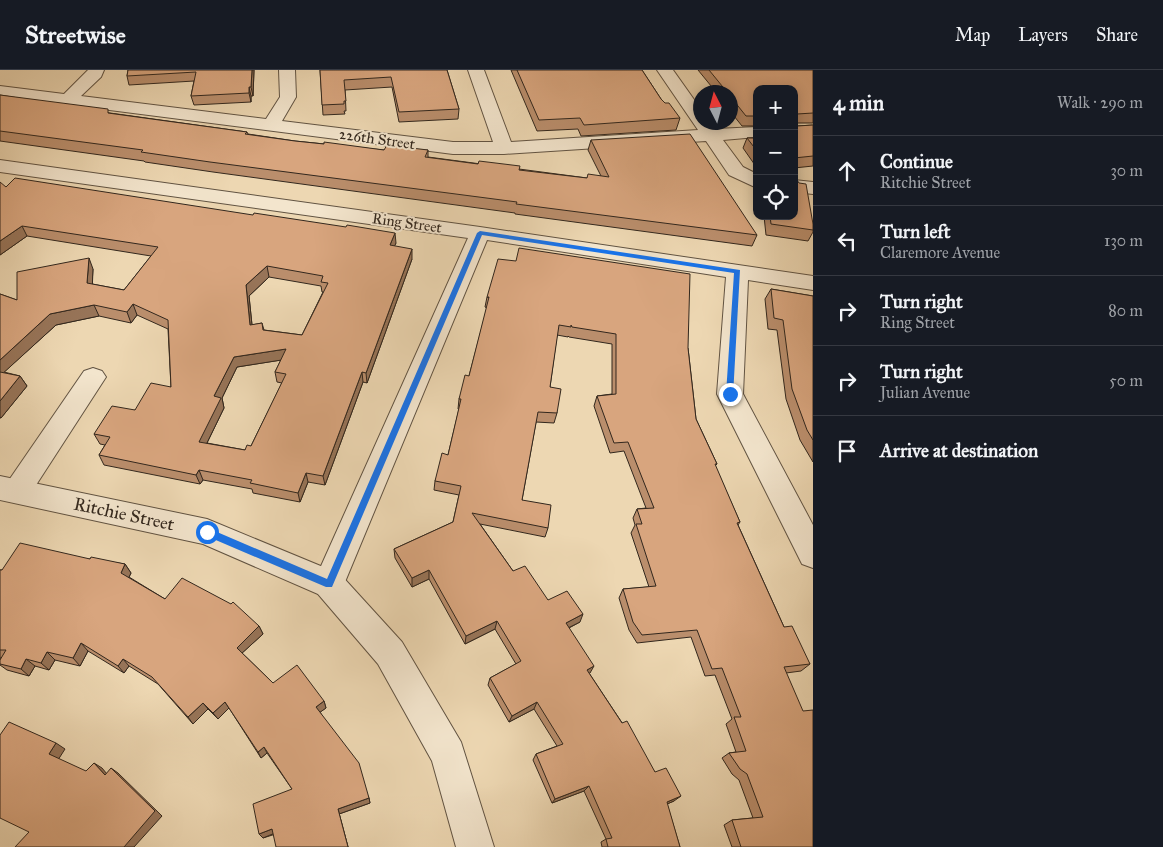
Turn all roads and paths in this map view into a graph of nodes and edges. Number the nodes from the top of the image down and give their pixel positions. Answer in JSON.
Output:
{"nodes":[{"id":1,"x":96,"y":70,"type":"edge"},
{"id":2,"x":287,"y":70,"type":"edge"},
{"id":3,"x":476,"y":70,"type":"edge"},
{"id":4,"x":665,"y":70,"type":"edge"},
{"id":5,"x":0,"y":91,"type":"edge"},
{"id":6,"x":68,"y":99,"type":"junction"},
{"id":7,"x":693,"y":109,"type":"edge"},
{"id":8,"x":272,"y":124,"type":"junction"},
{"id":9,"x":693,"y":127,"type":"edge"},
{"id":10,"x":708,"y":130,"type":"edge"},
{"id":11,"x":738,"y":130,"type":"edge"},
{"id":12,"x":753,"y":132,"type":"edge"},
{"id":13,"x":504,"y":148,"type":"junction"},
{"id":14,"x":0,"y":166,"type":"edge"},
{"id":15,"x":753,"y":180,"type":"edge"},
{"id":16,"x":798,"y":186,"type":"edge"},
{"id":17,"x":813,"y":188,"type":"edge"},
{"id":18,"x":480,"y":233,"type":"junction"},
{"id":19,"x":738,"y":272,"type":"junction"},
{"id":20,"x":813,"y":283,"type":"edge"},
{"id":21,"x":93,"y":377,"type":"dead end"},
{"id":22,"x":8,"y":490,"type":"edge"},
{"id":23,"x":813,"y":555,"type":"edge"},
{"id":24,"x":329,"y":584,"type":"junction"},
{"id":25,"x":475,"y":847,"type":"edge"}],
"edges":[{"from":1,"to":6,"type":"street"},
{"from":2,"to":8,"type":"street"},
{"from":3,"to":13,"type":"street"},
{"from":4,"to":7,"type":"street"},
{"from":5,"to":6,"type":"street","name":"226th Street"},
{"from":6,"to":8,"type":"street","name":"226th Street"},
{"from":8,"to":13,"type":"street","name":"226th Street"},
{"from":9,"to":13,"type":"street","name":"226th Street"},
{"from":10,"to":15,"type":"street"},
{"from":11,"to":12,"type":"street","name":"226th Street"},
{"from":14,"to":18,"type":"street","name":"Ring Street"},
{"from":16,"to":17,"type":"street"},
{"from":18,"to":19,"type":"street","name":"Ring Street"},
{"from":18,"to":24,"type":"street"},
{"from":19,"to":20,"type":"street","name":"Ring Street"},
{"from":19,"to":23,"type":"street"},
{"from":21,"to":22,"type":"street"},
{"from":22,"to":24,"type":"street","name":"Ritchie Street"},
{"from":24,"to":25,"type":"street"}]}
